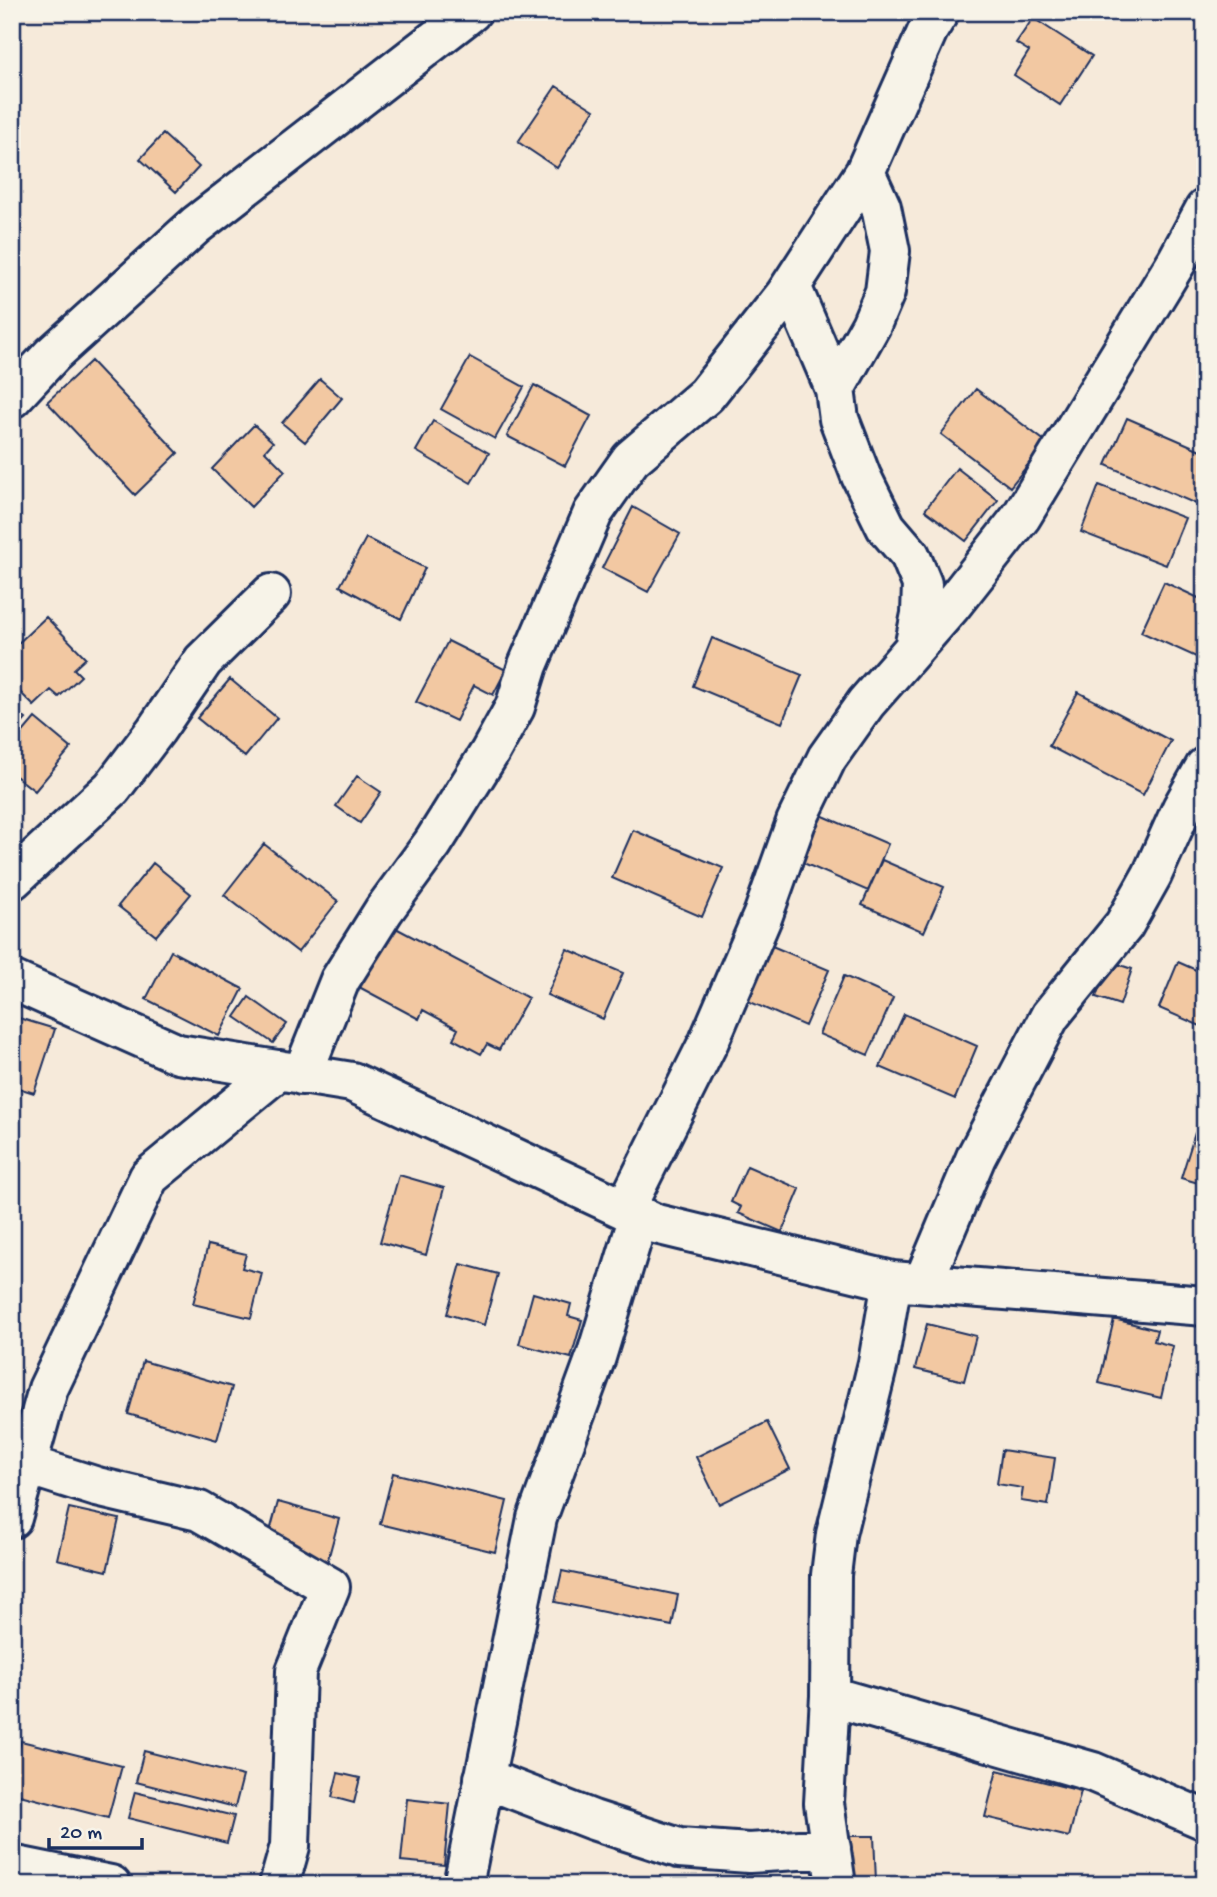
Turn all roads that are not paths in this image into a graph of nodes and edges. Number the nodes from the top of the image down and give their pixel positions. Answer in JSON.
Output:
{"nodes":[{"id":1,"x":471,"y":12,"type":"edge"},
{"id":2,"x":939,"y":12,"type":"edge"},
{"id":3,"x":865,"y":172,"type":"junction"},
{"id":4,"x":1205,"y":209,"type":"edge"},
{"id":5,"x":791,"y":286,"type":"junction"},
{"id":6,"x":835,"y":390,"type":"junction"},
{"id":7,"x":12,"y":398,"type":"edge"},
{"id":8,"x":271,"y":594,"type":"dead end"},
{"id":9,"x":914,"y":648,"type":"junction"},
{"id":10,"x":1205,"y":767,"type":"edge"},
{"id":11,"x":12,"y":880,"type":"edge"},
{"id":12,"x":12,"y":981,"type":"edge"},
{"id":13,"x":291,"y":1072,"type":"junction"},
{"id":14,"x":632,"y":1212,"type":"junction"},
{"id":15,"x":907,"y":1282,"type":"junction"},
{"id":16,"x":1205,"y":1306,"type":"edge"},
{"id":17,"x":27,"y":1465,"type":"junction"},
{"id":18,"x":12,"y":1518,"type":"edge"},
{"id":19,"x":830,"y":1696,"type":"junction"},
{"id":20,"x":484,"y":1778,"type":"junction"},
{"id":21,"x":1205,"y":1820,"type":"edge"},
{"id":22,"x":831,"y":1847,"type":"junction"},
{"id":23,"x":12,"y":1865,"type":"edge"},
{"id":24,"x":111,"y":1885,"type":"edge"},
{"id":25,"x":279,"y":1885,"type":"edge"},
{"id":26,"x":463,"y":1885,"type":"edge"},
{"id":27,"x":836,"y":1885,"type":"edge"}],
"edges":[{"from":1,"to":7,"type":"street"},
{"from":2,"to":3,"type":"street"},
{"from":3,"to":5,"type":"street"},
{"from":3,"to":6,"type":"street"},
{"from":4,"to":9,"type":"street"},
{"from":5,"to":6,"type":"street"},
{"from":5,"to":13,"type":"street"},
{"from":6,"to":9,"type":"street"},
{"from":8,"to":11,"type":"street"},
{"from":9,"to":14,"type":"street"},
{"from":10,"to":15,"type":"street"},
{"from":12,"to":13,"type":"street"},
{"from":13,"to":14,"type":"street"},
{"from":13,"to":17,"type":"street"},
{"from":14,"to":15,"type":"street"},
{"from":14,"to":20,"type":"street"},
{"from":15,"to":16,"type":"street"},
{"from":15,"to":19,"type":"street"},
{"from":17,"to":18,"type":"street"},
{"from":17,"to":25,"type":"street"},
{"from":19,"to":21,"type":"street"},
{"from":19,"to":22,"type":"street"},
{"from":20,"to":22,"type":"street"},
{"from":20,"to":26,"type":"street"},
{"from":22,"to":27,"type":"street"},
{"from":23,"to":24,"type":"street"}]}
